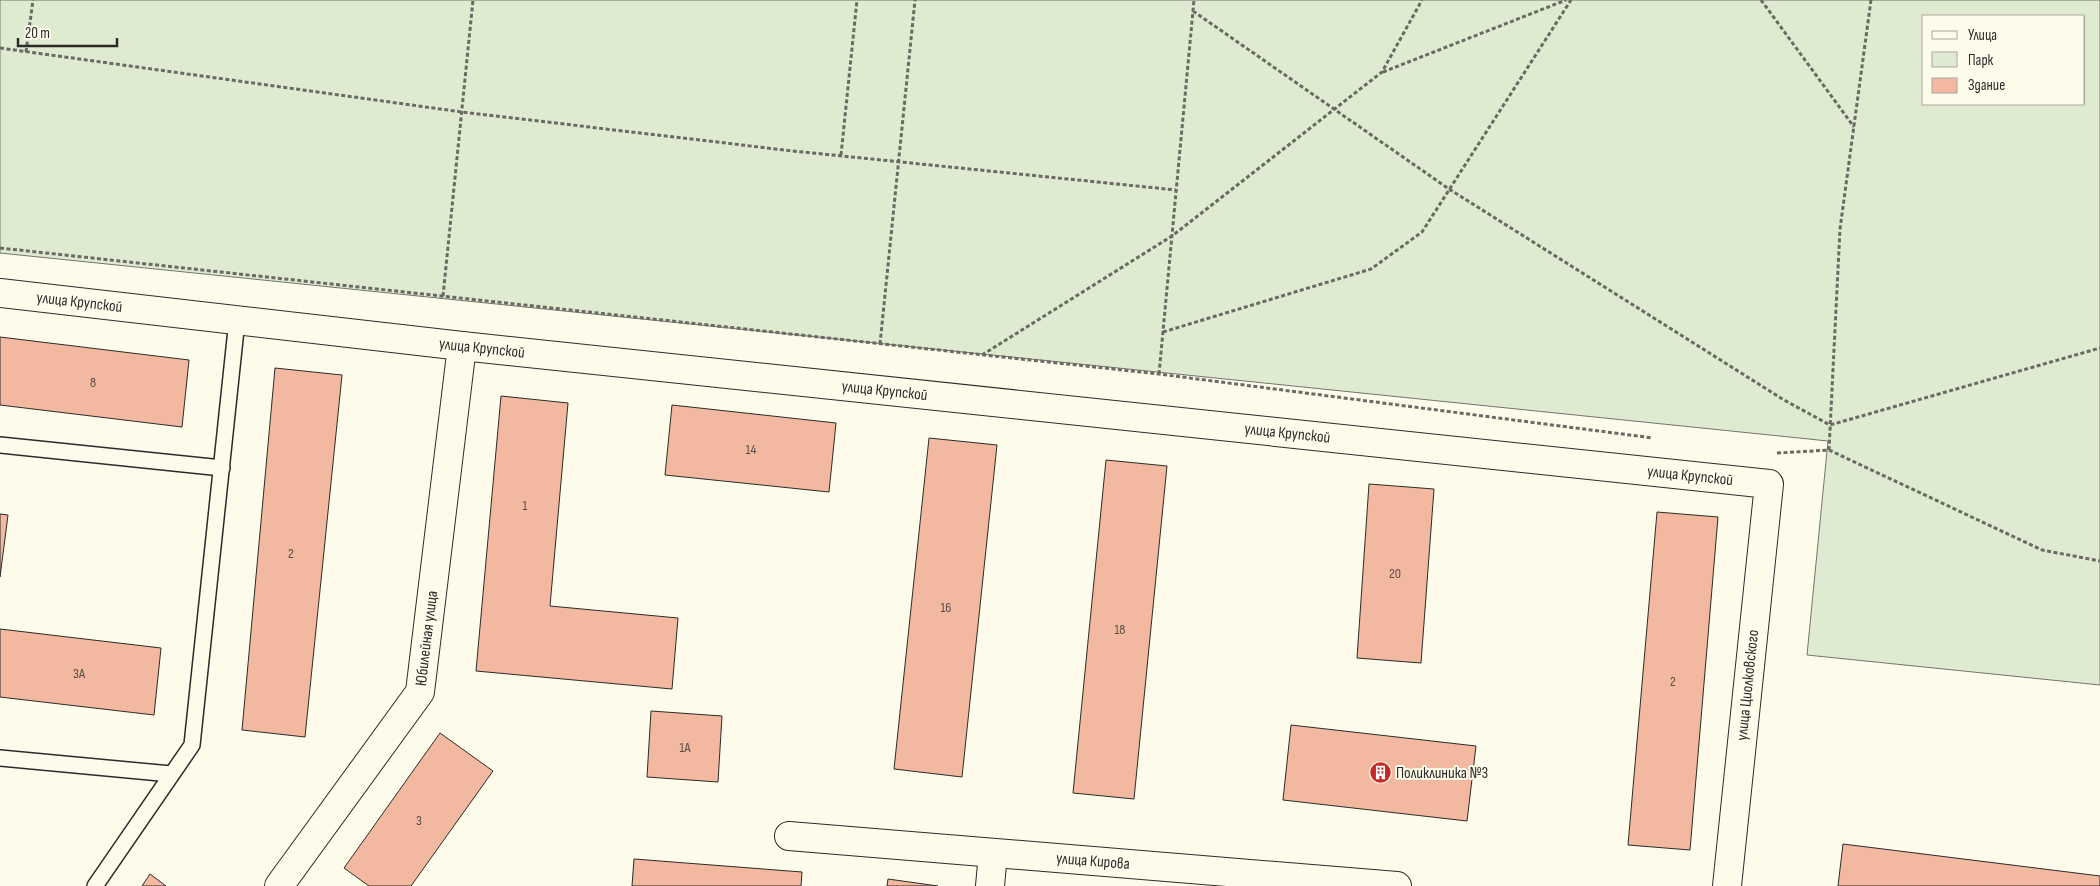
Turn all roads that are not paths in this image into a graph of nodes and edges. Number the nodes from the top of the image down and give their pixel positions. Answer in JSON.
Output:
{"nodes":[{"id":1,"x":0,"y":293,"type":"edge"},
{"id":2,"x":237,"y":320,"type":"junction"},
{"id":3,"x":462,"y":346,"type":"junction"},
{"id":4,"x":0,"y":445,"type":"edge"},
{"id":5,"x":222,"y":468,"type":"junction"},
{"id":6,"x":1769,"y":484,"type":"joint"},
{"id":7,"x":0,"y":758,"type":"edge"},
{"id":8,"x":171,"y":774,"type":"junction"},
{"id":9,"x":789,"y":836,"type":"dead end"},
{"id":10,"x":993,"y":853,"type":"junction"},
{"id":11,"x":1366,"y":884,"type":"edge"},
{"id":12,"x":95,"y":886,"type":"edge"},
{"id":13,"x":279,"y":886,"type":"edge"},
{"id":14,"x":990,"y":886,"type":"edge"},
{"id":15,"x":1397,"y":886,"type":"edge"},
{"id":16,"x":1727,"y":886,"type":"edge"}],
"edges":[{"from":1,"to":2,"type":"street","name":"улица Крупской"},
{"from":2,"to":3,"type":"street","name":"улица Крупской"},
{"from":2,"to":5,"type":"lane"},
{"from":3,"to":6,"type":"street","name":"улица Крупской"},
{"from":3,"to":13,"type":"street","name":"Юбилейная улица"},
{"from":4,"to":5,"type":"lane"},
{"from":5,"to":8,"type":"lane"},
{"from":6,"to":16,"type":"street","name":"улица Циолковского"},
{"from":7,"to":8,"type":"lane"},
{"from":8,"to":12,"type":"lane"},
{"from":9,"to":10,"type":"street","name":"улица Кирова"},
{"from":10,"to":11,"type":"street","name":"улица Кирова"},
{"from":10,"to":14,"type":"street"},
{"from":11,"to":15,"type":"street","name":"улица Кирова"}]}
